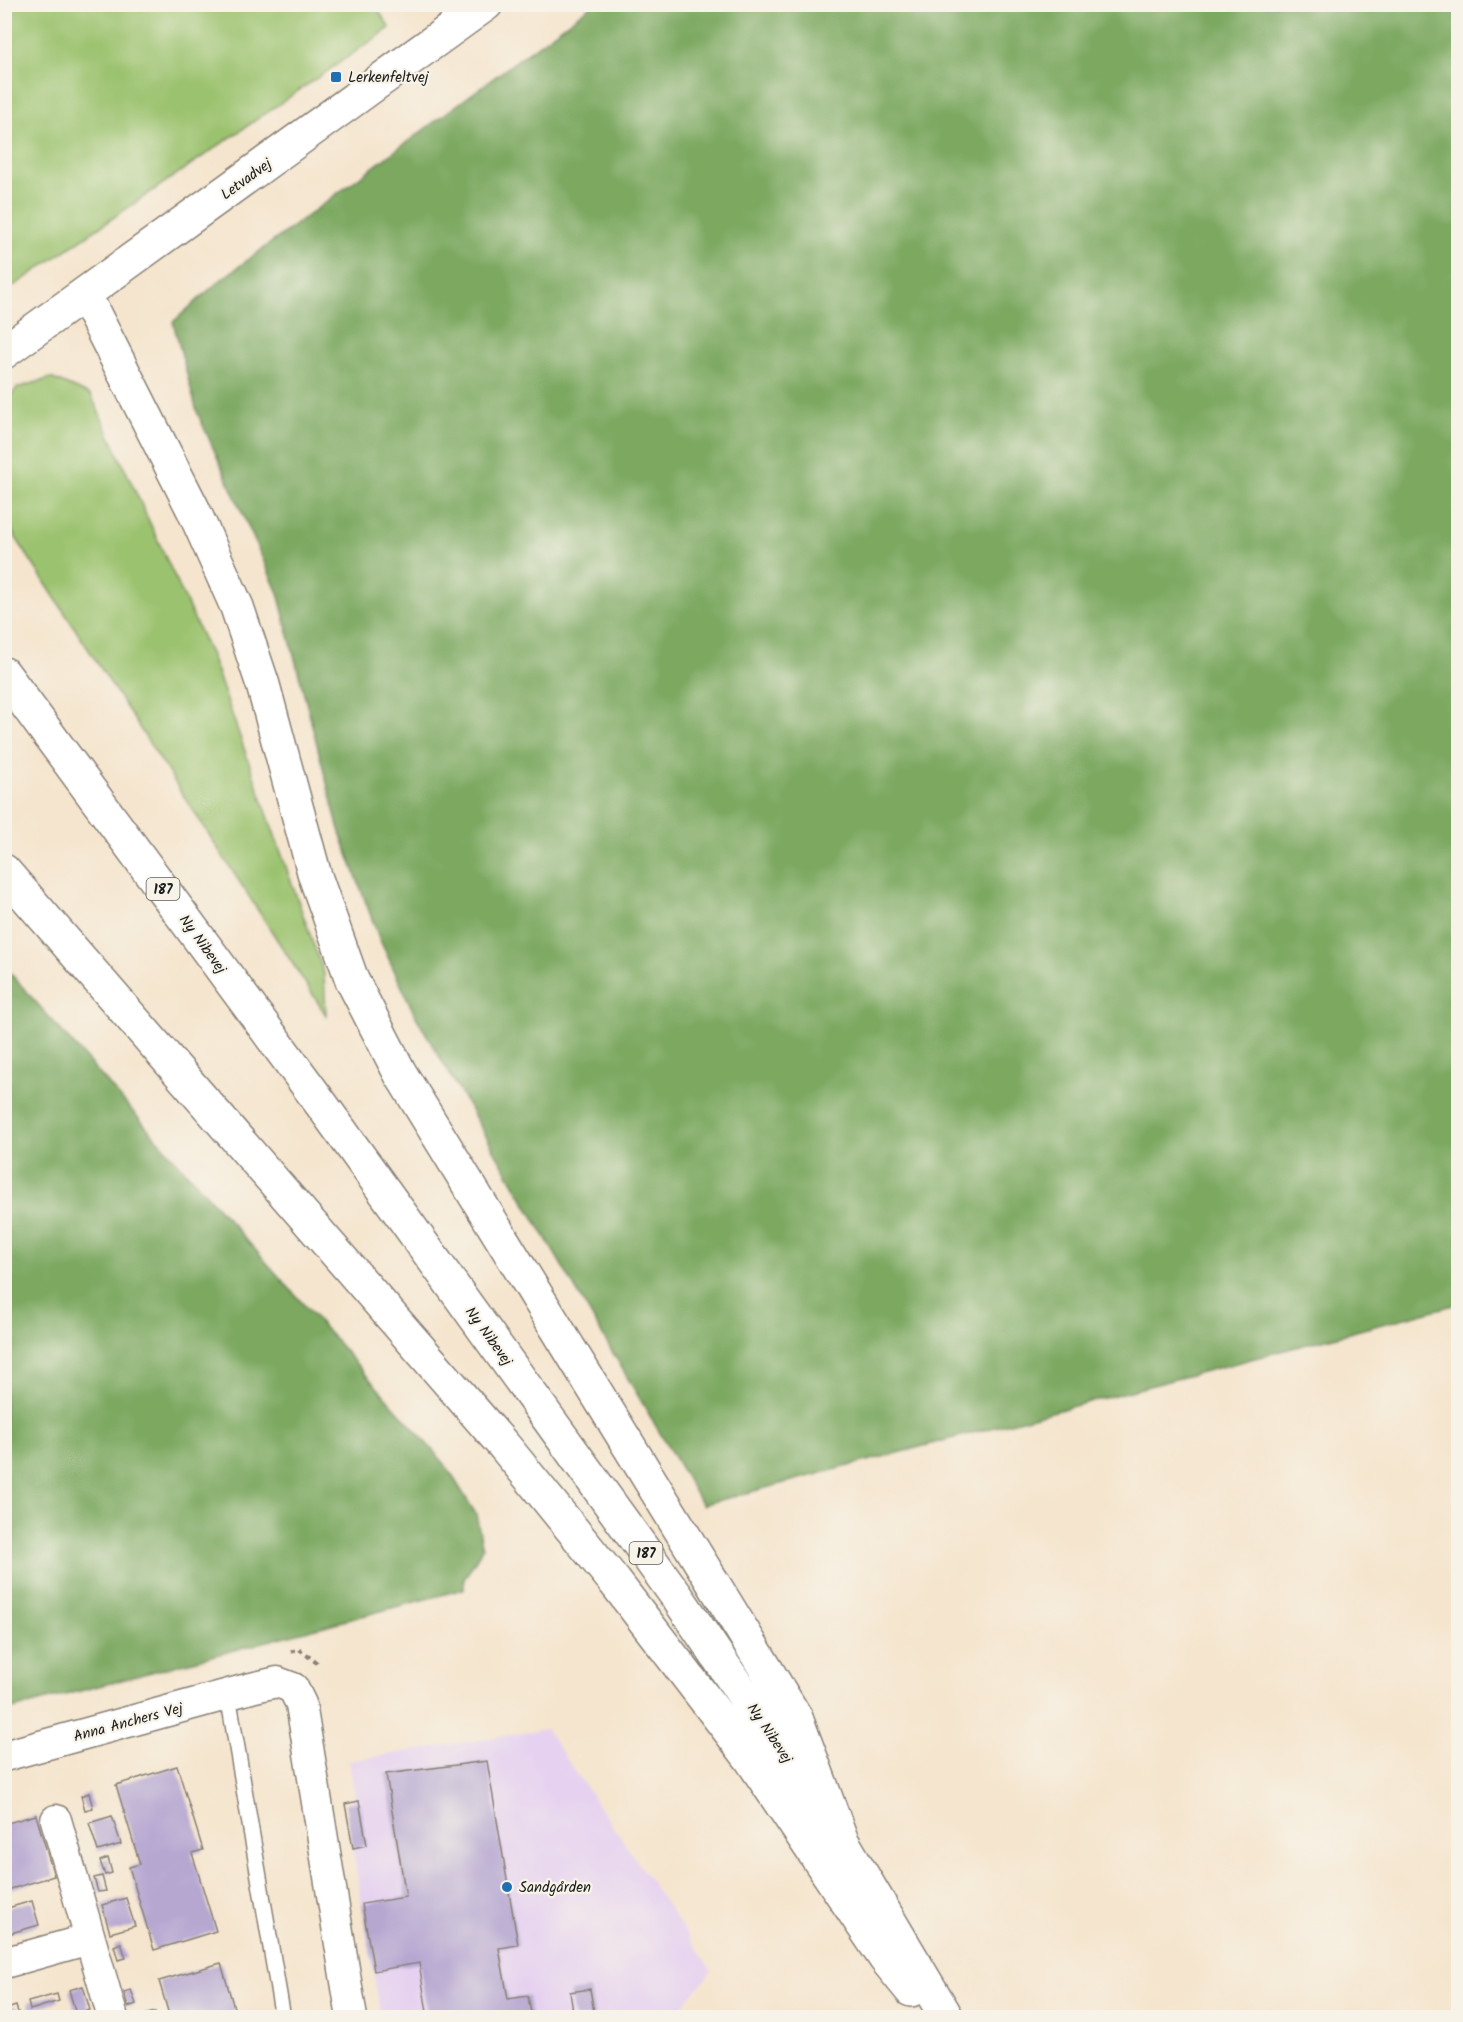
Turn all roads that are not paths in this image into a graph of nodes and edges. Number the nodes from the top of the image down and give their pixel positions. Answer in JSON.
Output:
{"nodes":[{"id":1,"x":486,"y":4,"type":"edge"},
{"id":2,"x":85,"y":296,"type":"junction"},
{"id":3,"x":4,"y":352,"type":"edge"},
{"id":4,"x":4,"y":674,"type":"edge"},
{"id":5,"x":4,"y":871,"type":"edge"},
{"id":6,"x":239,"y":1691,"type":"junction"},
{"id":7,"x":4,"y":1756,"type":"edge"},
{"id":8,"x":56,"y":1820,"type":"dead end"},
{"id":9,"x":842,"y":1841,"type":"junction"},
{"id":10,"x":89,"y":1939,"type":"junction"},
{"id":11,"x":4,"y":1963,"type":"edge"},
{"id":12,"x":112,"y":2018,"type":"edge"},
{"id":13,"x":283,"y":2018,"type":"edge"},
{"id":14,"x":352,"y":2018,"type":"edge"},
{"id":15,"x":933,"y":2018,"type":"edge"},
{"id":16,"x":947,"y":2018,"type":"edge"}],
"edges":[{"from":1,"to":2,"type":"main road","name":"Letvadvej"},
{"from":2,"to":3,"type":"main road","name":"Letvadvej"},
{"from":2,"to":9,"type":"main road"},
{"from":4,"to":9,"type":"main road","name":"Ny Nibevej","number":"187"},
{"from":5,"to":15,"type":"main road"},
{"from":6,"to":7,"type":"street","name":"Anna Anchers Vej"},
{"from":6,"to":13,"type":"lane"},
{"from":6,"to":14,"type":"street","name":"Anna Anchers Vej"},
{"from":8,"to":10,"type":"street"},
{"from":9,"to":16,"type":"main road","name":"Ny Nibevej","number":"187"},
{"from":10,"to":11,"type":"street"},
{"from":10,"to":12,"type":"street"}]}
